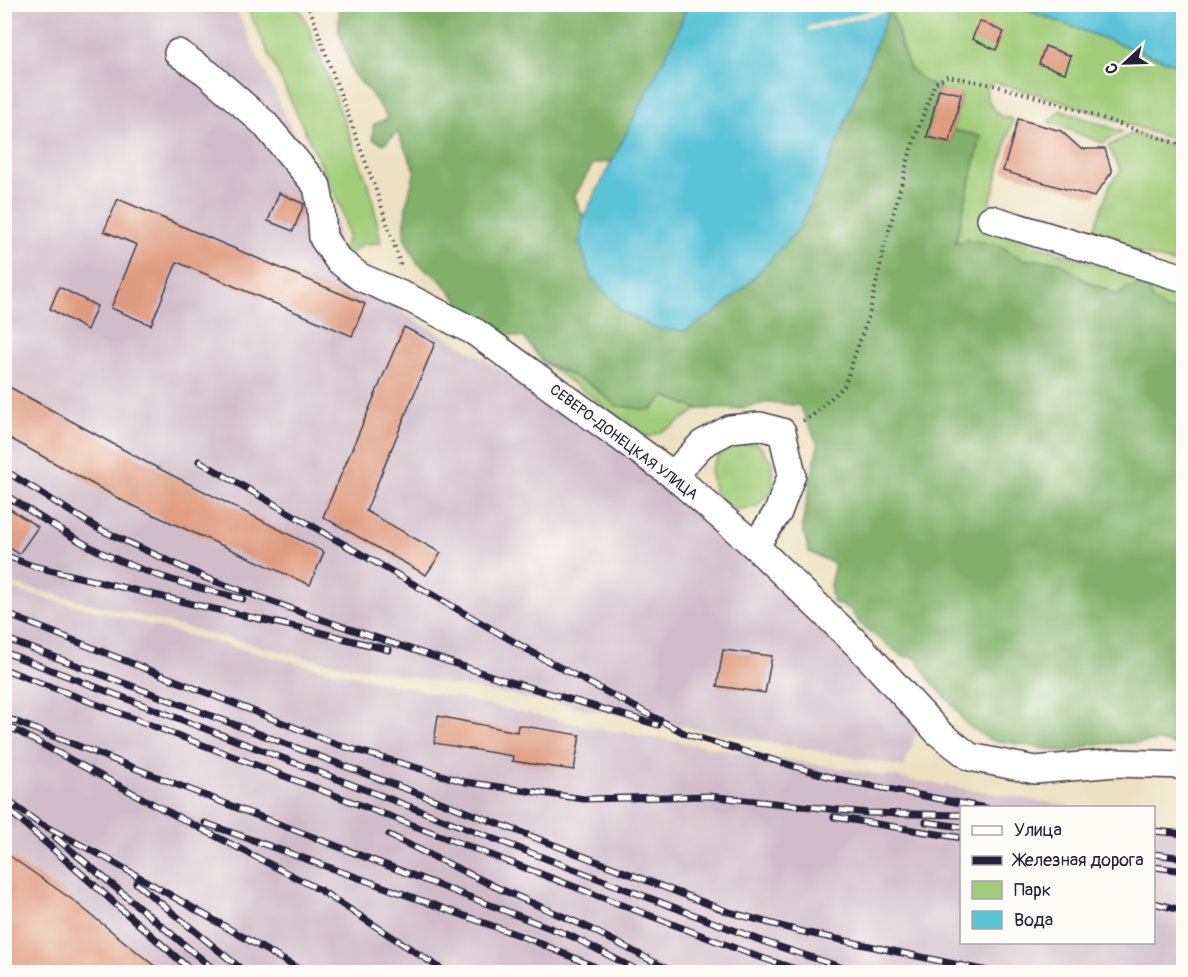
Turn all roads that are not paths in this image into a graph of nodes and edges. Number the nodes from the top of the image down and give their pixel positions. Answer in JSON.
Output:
{"nodes":[{"id":1,"x":178,"y":53,"type":"dead end"},
{"id":2,"x":992,"y":219,"type":"dead end"},
{"id":3,"x":1184,"y":278,"type":"edge"},
{"id":4,"x":673,"y":475,"type":"junction"},
{"id":5,"x":754,"y":546,"type":"junction"},
{"id":6,"x":1184,"y":765,"type":"edge"}],
"edges":[{"from":1,"to":4,"type":"lane","name":"СЕВЕРО-ДОНЕЦКАЯ УЛИЦА"},
{"from":2,"to":3,"type":"lane"},
{"from":4,"to":5,"type":"lane","name":"СЕВЕРО-ДОНЕЦКАЯ УЛИЦА"},
{"from":4,"to":5,"type":"lane"},
{"from":5,"to":6,"type":"lane","name":"СЕВЕРО-ДОНЕЦКАЯ УЛИЦА"}]}
